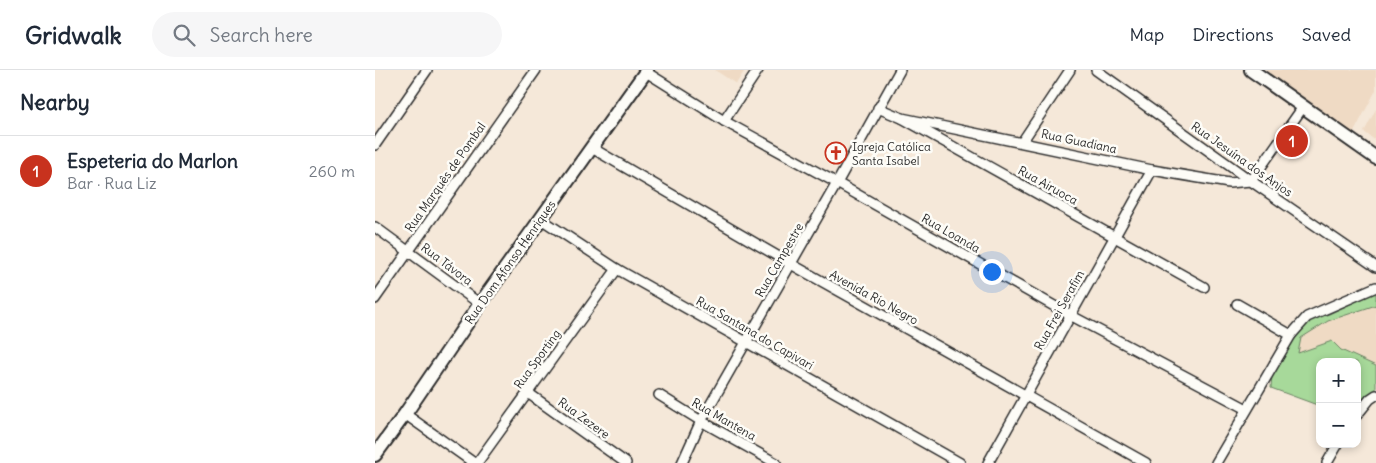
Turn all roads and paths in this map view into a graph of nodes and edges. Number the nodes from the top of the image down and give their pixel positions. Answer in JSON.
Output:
{"nodes":[{"id":1,"x":427,"y":70,"type":"edge"},
{"id":2,"x":536,"y":70,"type":"edge"},
{"id":3,"x":758,"y":70,"type":"edge"},
{"id":4,"x":900,"y":70,"type":"edge"},
{"id":5,"x":1070,"y":70,"type":"edge"},
{"id":6,"x":1095,"y":70,"type":"edge"},
{"id":7,"x":1251,"y":70,"type":"edge"},
{"id":8,"x":646,"y":71,"type":"edge"},
{"id":9,"x":1303,"y":107,"type":"junction"},
{"id":10,"x":878,"y":108,"type":"junction"},
{"id":11,"x":902,"y":118,"type":"junction"},
{"id":12,"x":724,"y":121,"type":"junction"},
{"id":13,"x":1023,"y":142,"type":"junction"},
{"id":14,"x":375,"y":145,"type":"edge"},
{"id":15,"x":592,"y":148,"type":"junction"},
{"id":16,"x":1376,"y":158,"type":"edge"},
{"id":17,"x":1152,"y":170,"type":"junction"},
{"id":18,"x":1251,"y":181,"type":"junction"},
{"id":19,"x":837,"y":184,"type":"junction"},
{"id":20,"x":541,"y":219,"type":"junction"},
{"id":21,"x":375,"y":227,"type":"edge"},
{"id":22,"x":1114,"y":237,"type":"junction"},
{"id":23,"x":409,"y":251,"type":"junction"},
{"id":24,"x":791,"y":264,"type":"junction"},
{"id":25,"x":1376,"y":267,"type":"edge"},
{"id":26,"x":617,"y":269,"type":"junction"},
{"id":27,"x":1204,"y":287,"type":"dead end"},
{"id":28,"x":1376,"y":287,"type":"edge"},
{"id":29,"x":375,"y":299,"type":"edge"},
{"id":30,"x":480,"y":304,"type":"junction"},
{"id":31,"x":1237,"y":304,"type":"dead end"},
{"id":32,"x":1070,"y":315,"type":"junction"},
{"id":33,"x":1291,"y":335,"type":"junction"},
{"id":34,"x":745,"y":343,"type":"junction"},
{"id":35,"x":528,"y":393,"type":"junction"},
{"id":36,"x":1376,"y":394,"type":"edge"},
{"id":37,"x":659,"y":395,"type":"dead end"},
{"id":38,"x":1025,"y":397,"type":"junction"},
{"id":39,"x":1247,"y":409,"type":"junction"},
{"id":40,"x":1361,"y":410,"type":"edge"},
{"id":41,"x":405,"y":414,"type":"junction"},
{"id":42,"x":701,"y":421,"type":"junction"},
{"id":43,"x":1336,"y":448,"type":"edge"},
{"id":44,"x":375,"y":455,"type":"edge"},
{"id":45,"x":476,"y":463,"type":"edge"},
{"id":46,"x":626,"y":463,"type":"edge"},
{"id":47,"x":682,"y":463,"type":"edge"},
{"id":48,"x":776,"y":463,"type":"edge"},
{"id":49,"x":960,"y":463,"type":"edge"},
{"id":50,"x":988,"y":463,"type":"edge"},
{"id":51,"x":1146,"y":463,"type":"edge"},
{"id":52,"x":1216,"y":463,"type":"edge"},
{"id":53,"x":1327,"y":463,"type":"edge"}],
"edges":[{"from":1,"to":14,"type":"street"},
{"from":2,"to":23,"type":"street","name":"Rua Marquês de Pombal"},
{"from":3,"to":12,"type":"street"},
{"from":4,"to":10,"type":"street","name":"Rua Campestre"},
{"from":5,"to":13,"type":"street"},
{"from":6,"to":18,"type":"street","name":"Rua Jesuína dos Anjos"},
{"from":7,"to":9,"type":"street"},
{"from":8,"to":12,"type":"street","name":"Rua Loanda"},
{"from":8,"to":15,"type":"street","name":"Rua Dom Afonso Henriques"},
{"from":9,"to":16,"type":"street"},
{"from":9,"to":18,"type":"street"},
{"from":10,"to":11,"type":"street","name":"Rua Airuoca"},
{"from":10,"to":19,"type":"street","name":"Rua Campestre"},
{"from":11,"to":13,"type":"street","name":"Rua Guadiana"},
{"from":11,"to":22,"type":"street","name":"Rua Airuoca"},
{"from":12,"to":19,"type":"street","name":"Rua Loanda"},
{"from":13,"to":17,"type":"street","name":"Rua Guadiana"},
{"from":15,"to":20,"type":"street","name":"Rua Dom Afonso Henriques"},
{"from":15,"to":24,"type":"street","name":"Avenida Rio Negro"},
{"from":17,"to":18,"type":"street","name":"Rua Guadiana"},
{"from":17,"to":22,"type":"street","name":"Rua Frei Serafim"},
{"from":18,"to":25,"type":"street","name":"Rua Jesuína dos Anjos"},
{"from":19,"to":24,"type":"street","name":"Rua Campestre"},
{"from":19,"to":32,"type":"street","name":"Rua Loanda"},
{"from":20,"to":26,"type":"street","name":"Rua Santana do Capivari"},
{"from":20,"to":30,"type":"street","name":"Rua Dom Afonso Henriques"},
{"from":21,"to":23,"type":"street","name":"Rua Távora"},
{"from":22,"to":27,"type":"street","name":"Rua Airuoca"},
{"from":22,"to":32,"type":"street","name":"Rua Frei Serafim"},
{"from":23,"to":29,"type":"street","name":"Rua Marquês de Pombal"},
{"from":23,"to":30,"type":"street","name":"Rua Távora"},
{"from":24,"to":34,"type":"street","name":"Rua Campestre"},
{"from":24,"to":38,"type":"street","name":"Avenida Rio Negro"},
{"from":26,"to":34,"type":"street","name":"Rua Santana do Capivari"},
{"from":26,"to":35,"type":"street","name":"Rua Sporting"},
{"from":28,"to":33,"type":"street"},
{"from":30,"to":41,"type":"street","name":"Rua Dom Afonso Henriques"},
{"from":31,"to":33,"type":"street"},
{"from":32,"to":38,"type":"street","name":"Rua Frei Serafim"},
{"from":32,"to":39,"type":"street","name":"Rua Loanda"},
{"from":33,"to":39,"type":"street"},
{"from":34,"to":42,"type":"street","name":"Rua Campestre"},
{"from":34,"to":49,"type":"street","name":"Rua Santana do Capivari"},
{"from":35,"to":45,"type":"street","name":"Rua Sporting"},
{"from":35,"to":46,"type":"street","name":"Rua Zezere"},
{"from":36,"to":40,"type":"street"},
{"from":37,"to":42,"type":"street","name":"Rua Mantena"},
{"from":38,"to":50,"type":"street","name":"Rua Frei Serafim"},
{"from":38,"to":51,"type":"street","name":"Avenida Rio Negro"},
{"from":39,"to":52,"type":"street"},
{"from":41,"to":44,"type":"street","name":"Rua Dom Afonso Henriques"},
{"from":41,"to":45,"type":"street"},
{"from":42,"to":47,"type":"street","name":"Rua Campestre"},
{"from":42,"to":48,"type":"street","name":"Rua Mantena"},
{"from":43,"to":53,"type":"street"}]}
